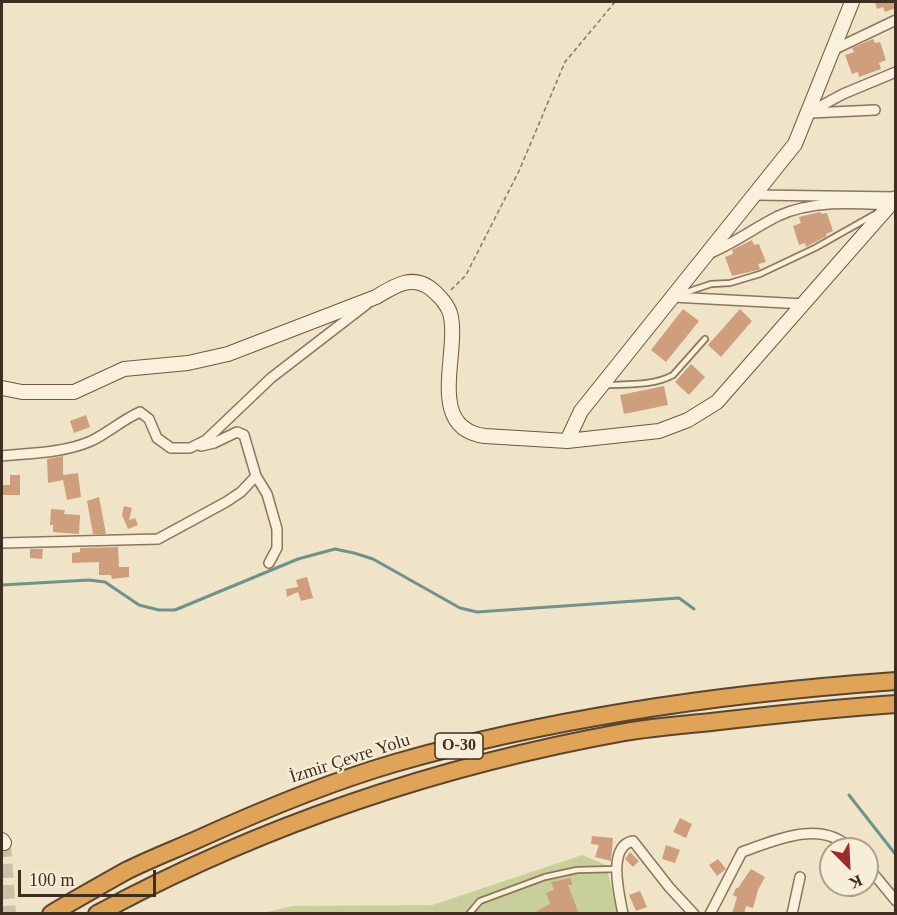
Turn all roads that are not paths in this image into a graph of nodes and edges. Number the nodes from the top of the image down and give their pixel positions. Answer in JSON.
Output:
{"nodes":[{"id":1,"x":852,"y":2,"type":"edge"},
{"id":2,"x":896,"y":20,"type":"edge"},
{"id":3,"x":832,"y":50,"type":"junction"},
{"id":4,"x":896,"y":72,"type":"edge"},
{"id":5,"x":875,"y":110,"type":"dead end"},
{"id":6,"x":808,"y":113,"type":"junction"},
{"id":7,"x":756,"y":195,"type":"junction"},
{"id":8,"x":893,"y":200,"type":"edge"},
{"id":9,"x":708,"y":254,"type":"junction"},
{"id":10,"x":376,"y":297,"type":"junction"},
{"id":11,"x":673,"y":297,"type":"junction"},
{"id":12,"x":804,"y":304,"type":"junction"},
{"id":13,"x":705,"y":339,"type":"dead end"},
{"id":14,"x":602,"y":386,"type":"junction"},
{"id":15,"x":2,"y":388,"type":"edge"},
{"id":16,"x":567,"y":441,"type":"junction"},
{"id":17,"x":190,"y":448,"type":"junction"},
{"id":18,"x":2,"y":456,"type":"edge"},
{"id":19,"x":256,"y":476,"type":"junction"},
{"id":20,"x":2,"y":543,"type":"edge"},
{"id":21,"x":269,"y":563,"type":"dead end"},
{"id":22,"x":896,"y":681,"type":"edge"},
{"id":23,"x":896,"y":704,"type":"edge"},
{"id":24,"x":833,"y":837,"type":"edge"},
{"id":25,"x":617,"y":869,"type":"junction"},
{"id":26,"x":800,"y":876,"type":"dead end"},
{"id":27,"x":879,"y":880,"type":"edge"},
{"id":28,"x":896,"y":901,"type":"edge"},
{"id":29,"x":51,"y":914,"type":"edge"},
{"id":30,"x":97,"y":914,"type":"edge"},
{"id":31,"x":470,"y":914,"type":"edge"},
{"id":32,"x":623,"y":914,"type":"edge"},
{"id":33,"x":694,"y":914,"type":"edge"},
{"id":34,"x":710,"y":914,"type":"edge"},
{"id":35,"x":792,"y":914,"type":"edge"}],
"edges":[{"from":1,"to":3,"type":"street"},
{"from":2,"to":3,"type":"street"},
{"from":3,"to":6,"type":"street"},
{"from":4,"to":6,"type":"street"},
{"from":5,"to":6,"type":"street"},
{"from":6,"to":7,"type":"street"},
{"from":7,"to":8,"type":"street"},
{"from":7,"to":9,"type":"street"},
{"from":8,"to":9,"type":"street"},
{"from":8,"to":11,"type":"lane"},
{"from":8,"to":12,"type":"street"},
{"from":9,"to":11,"type":"street"},
{"from":10,"to":15,"type":"street"},
{"from":10,"to":16,"type":"street"},
{"from":10,"to":17,"type":"street"},
{"from":11,"to":12,"type":"street"},
{"from":11,"to":14,"type":"street"},
{"from":12,"to":16,"type":"street"},
{"from":13,"to":14,"type":"lane"},
{"from":14,"to":16,"type":"street"},
{"from":17,"to":18,"type":"street"},
{"from":17,"to":19,"type":"street"},
{"from":19,"to":20,"type":"street"},
{"from":19,"to":21,"type":"street"},
{"from":22,"to":29,"type":"highway","name":"İzmir Çevre Yolu","number":"O-30"},
{"from":23,"to":30,"type":"highway","number":"O-30"},
{"from":24,"to":34,"type":"street"},
{"from":25,"to":31,"type":"lane"},
{"from":25,"to":32,"type":"street"},
{"from":25,"to":33,"type":"street"},
{"from":26,"to":35,"type":"street"},
{"from":27,"to":28,"type":"street"}]}
